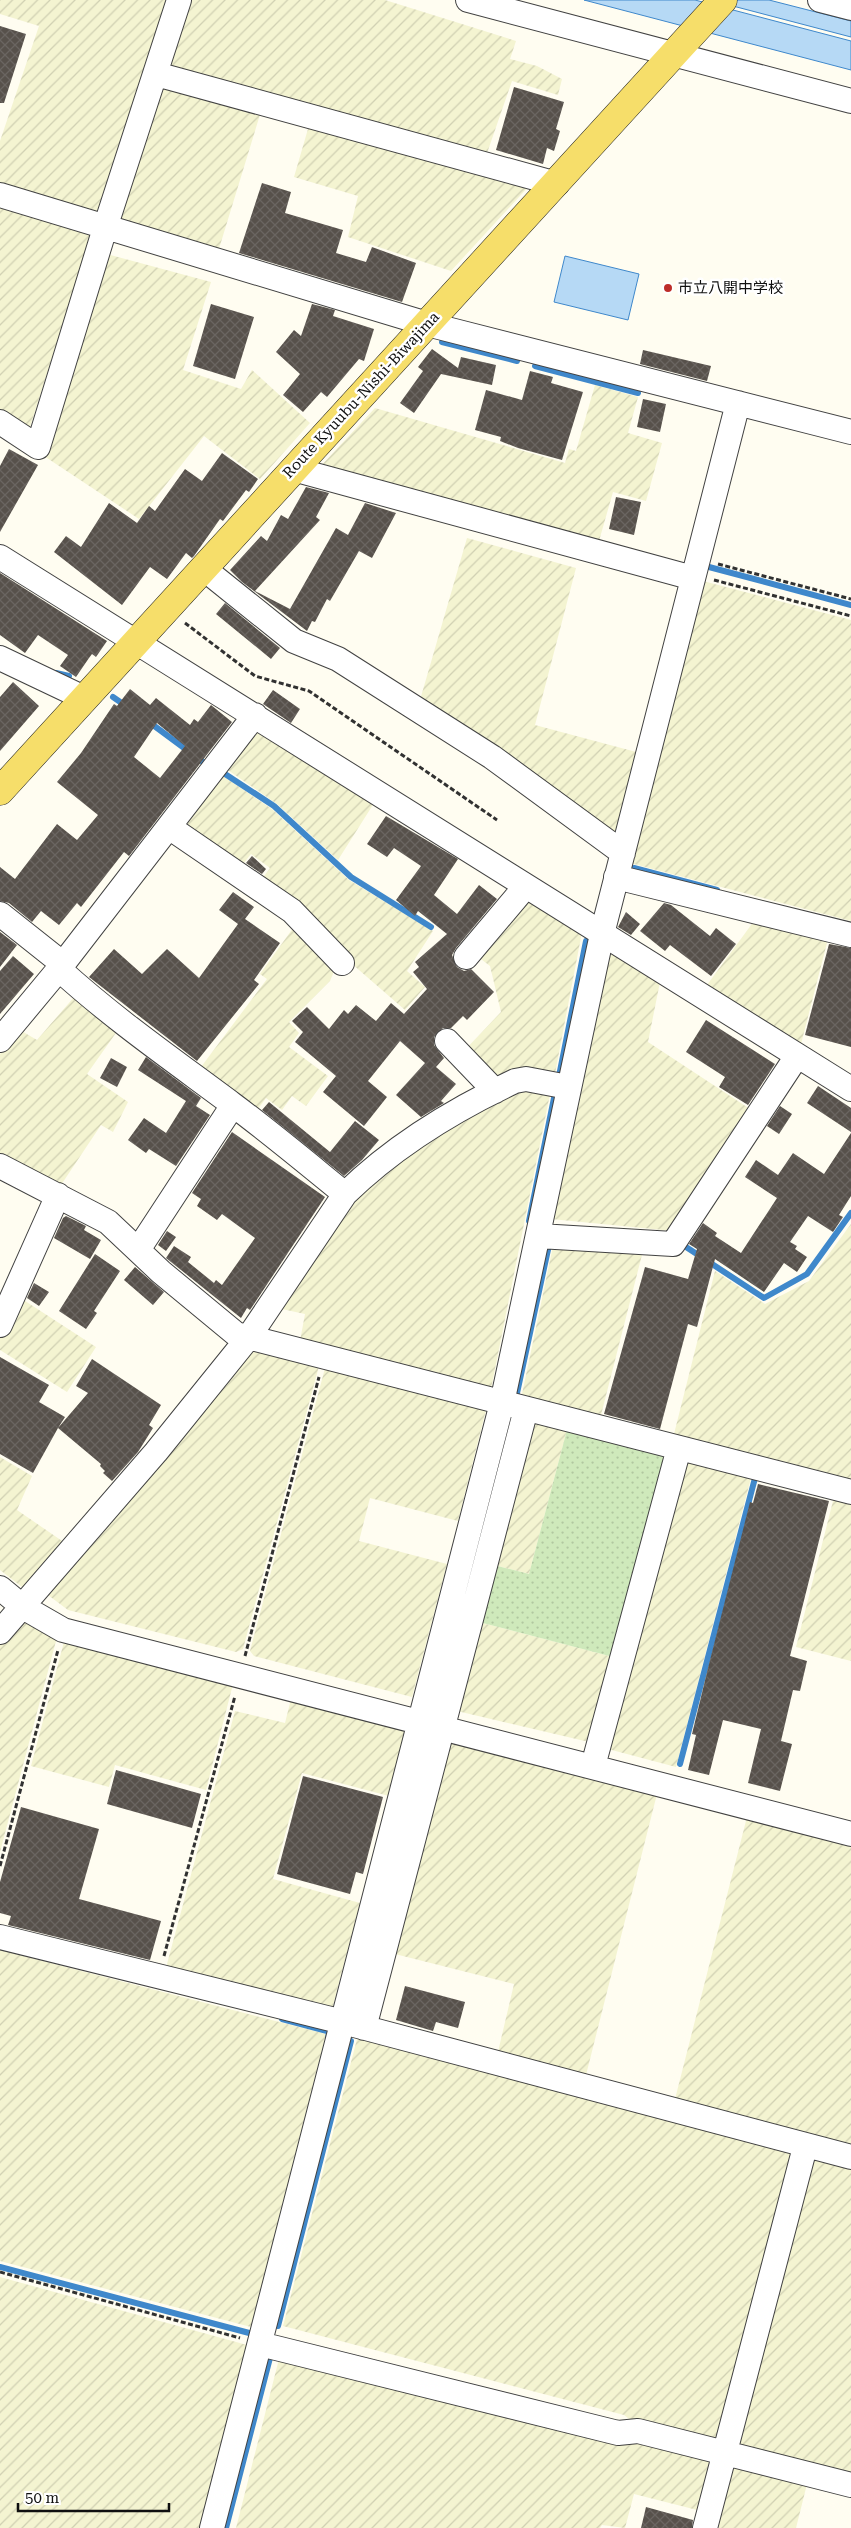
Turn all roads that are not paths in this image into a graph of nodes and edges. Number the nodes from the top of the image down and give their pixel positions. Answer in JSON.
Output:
{"nodes":[{"id":1,"x":180,"y":0,"type":"edge"},
{"id":2,"x":468,"y":0,"type":"edge"},
{"id":3,"x":724,"y":0,"type":"edge"},
{"id":4,"x":820,"y":0,"type":"edge"},
{"id":5,"x":851,"y":8,"type":"edge"},
{"id":6,"x":673,"y":55,"type":"junction"},
{"id":7,"x":156,"y":74,"type":"junction"},
{"id":8,"x":851,"y":100,"type":"edge"},
{"id":9,"x":557,"y":184,"type":"junction"},
{"id":10,"x":0,"y":194,"type":"edge"},
{"id":11,"x":106,"y":228,"type":"junction"},
{"id":12,"x":427,"y":324,"type":"junction"},
{"id":13,"x":738,"y":403,"type":"junction"},
{"id":14,"x":0,"y":422,"type":"edge"},
{"id":15,"x":851,"y":432,"type":"edge"},
{"id":16,"x":294,"y":469,"type":"junction"},
{"id":17,"x":0,"y":557,"type":"edge"},
{"id":18,"x":203,"y":568,"type":"junction"},
{"id":19,"x":695,"y":570,"type":"junction"},
{"id":20,"x":136,"y":641,"type":"junction"},
{"id":21,"x":0,"y":658,"type":"edge"},
{"id":22,"x":84,"y":698,"type":"junction"},
{"id":23,"x":255,"y":716,"type":"junction"},
{"id":24,"x":0,"y":791,"type":"edge"},
{"id":25,"x":169,"y":826,"type":"junction"},
{"id":26,"x":623,"y":853,"type":"junction"},
{"id":27,"x":616,"y":877,"type":"junction"},
{"id":28,"x":526,"y":886,"type":"junction"},
{"id":29,"x":0,"y":914,"type":"edge"},
{"id":30,"x":602,"y":934,"type":"junction"},
{"id":31,"x":851,"y":935,"type":"edge"},
{"id":32,"x":466,"y":957,"type":"dead end"},
{"id":33,"x":342,"y":963,"type":"dead end"},
{"id":34,"x":61,"y":966,"type":"junction"},
{"id":35,"x":0,"y":1040,"type":"edge"},
{"id":36,"x":447,"y":1041,"type":"dead end"},
{"id":37,"x":797,"y":1056,"type":"junction"},
{"id":38,"x":568,"y":1087,"type":"junction"},
{"id":39,"x":851,"y":1089,"type":"edge"},
{"id":40,"x":495,"y":1091,"type":"junction"},
{"id":41,"x":233,"y":1105,"type":"junction"},
{"id":42,"x":0,"y":1166,"type":"edge"},
{"id":43,"x":345,"y":1194,"type":"junction"},
{"id":44,"x":58,"y":1195,"type":"junction"},
{"id":45,"x":539,"y":1236,"type":"junction"},
{"id":46,"x":138,"y":1250,"type":"junction"},
{"id":47,"x":0,"y":1325,"type":"edge"},
{"id":48,"x":248,"y":1338,"type":"junction"},
{"id":49,"x":502,"y":1403,"type":"junction"},
{"id":50,"x":526,"y":1409,"type":"junction"},
{"id":51,"x":679,"y":1448,"type":"junction"},
{"id":52,"x":851,"y":1492,"type":"edge"},
{"id":53,"x":0,"y":1588,"type":"edge"},
{"id":54,"x":23,"y":1607,"type":"junction"},
{"id":55,"x":0,"y":1632,"type":"edge"},
{"id":56,"x":437,"y":1721,"type":"junction"},
{"id":57,"x":595,"y":1759,"type":"junction"},
{"id":58,"x":851,"y":1817,"type":"edge"},
{"id":59,"x":851,"y":1834,"type":"edge"},
{"id":60,"x":0,"y":1937,"type":"edge"},
{"id":61,"x":354,"y":2025,"type":"junction"},
{"id":62,"x":805,"y":2147,"type":"junction"},
{"id":63,"x":851,"y":2158,"type":"edge"},
{"id":64,"x":262,"y":2337,"type":"junction"},
{"id":65,"x":725,"y":2453,"type":"junction"},
{"id":66,"x":851,"y":2485,"type":"edge"},
{"id":67,"x":212,"y":2528,"type":"edge"},
{"id":68,"x":706,"y":2528,"type":"edge"}],
"edges":[{"from":1,"to":7,"type":"street"},
{"from":2,"to":6,"type":"street"},
{"from":3,"to":6,"type":"main road","name":"Route Kyuubu-Nishi-Biwajima"},
{"from":4,"to":5,"type":"street"},
{"from":6,"to":8,"type":"street"},
{"from":6,"to":9,"type":"main road","name":"Route Kyuubu-Nishi-Biwajima"},
{"from":7,"to":9,"type":"street"},
{"from":7,"to":11,"type":"street"},
{"from":9,"to":12,"type":"main road","name":"Route Kyuubu-Nishi-Biwajima"},
{"from":10,"to":11,"type":"street"},
{"from":11,"to":12,"type":"street"},
{"from":11,"to":14,"type":"street"},
{"from":12,"to":13,"type":"street"},
{"from":12,"to":16,"type":"main road","name":"Route Kyuubu-Nishi-Biwajima"},
{"from":13,"to":15,"type":"street"},
{"from":13,"to":19,"type":"street"},
{"from":16,"to":18,"type":"main road","name":"Route Kyuubu-Nishi-Biwajima"},
{"from":16,"to":19,"type":"street"},
{"from":17,"to":20,"type":"street"},
{"from":18,"to":20,"type":"main road","name":"Route Kyuubu-Nishi-Biwajima"},
{"from":18,"to":26,"type":"street"},
{"from":19,"to":26,"type":"street"},
{"from":20,"to":22,"type":"main road","name":"Route Kyuubu-Nishi-Biwajima"},
{"from":20,"to":23,"type":"street"},
{"from":21,"to":22,"type":"street"},
{"from":22,"to":24,"type":"main road","name":"Route Kyuubu-Nishi-Biwajima"},
{"from":23,"to":25,"type":"street"},
{"from":23,"to":28,"type":"street"},
{"from":25,"to":33,"type":"street"},
{"from":25,"to":34,"type":"street"},
{"from":26,"to":27,"type":"street"},
{"from":27,"to":30,"type":"street"},
{"from":27,"to":31,"type":"street"},
{"from":28,"to":30,"type":"street"},
{"from":28,"to":32,"type":"street"},
{"from":29,"to":34,"type":"street"},
{"from":30,"to":37,"type":"street"},
{"from":30,"to":38,"type":"street"},
{"from":34,"to":35,"type":"street"},
{"from":34,"to":41,"type":"street"},
{"from":36,"to":40,"type":"street"},
{"from":37,"to":39,"type":"street"},
{"from":37,"to":45,"type":"street"},
{"from":38,"to":40,"type":"street"},
{"from":38,"to":45,"type":"street"},
{"from":40,"to":43,"type":"street"},
{"from":41,"to":43,"type":"street"},
{"from":41,"to":46,"type":"street"},
{"from":42,"to":44,"type":"street"},
{"from":43,"to":48,"type":"street"},
{"from":44,"to":46,"type":"street"},
{"from":44,"to":47,"type":"street"},
{"from":45,"to":49,"type":"street"},
{"from":46,"to":48,"type":"street"},
{"from":48,"to":49,"type":"street"},
{"from":48,"to":54,"type":"street"},
{"from":49,"to":50,"type":"street"},
{"from":49,"to":56,"type":"street"},
{"from":50,"to":51,"type":"street"},
{"from":50,"to":56,"type":"street"},
{"from":51,"to":52,"type":"street"},
{"from":51,"to":57,"type":"street"},
{"from":53,"to":54,"type":"street"},
{"from":54,"to":55,"type":"street"},
{"from":54,"to":56,"type":"street"},
{"from":56,"to":57,"type":"street"},
{"from":56,"to":61,"type":"street"},
{"from":57,"to":58,"type":"street"},
{"from":57,"to":59,"type":"street"},
{"from":60,"to":61,"type":"street"},
{"from":61,"to":62,"type":"street"},
{"from":61,"to":64,"type":"street"},
{"from":62,"to":63,"type":"street"},
{"from":62,"to":65,"type":"street"},
{"from":64,"to":65,"type":"street"},
{"from":64,"to":67,"type":"street"},
{"from":65,"to":66,"type":"street"},
{"from":65,"to":68,"type":"street"}]}
